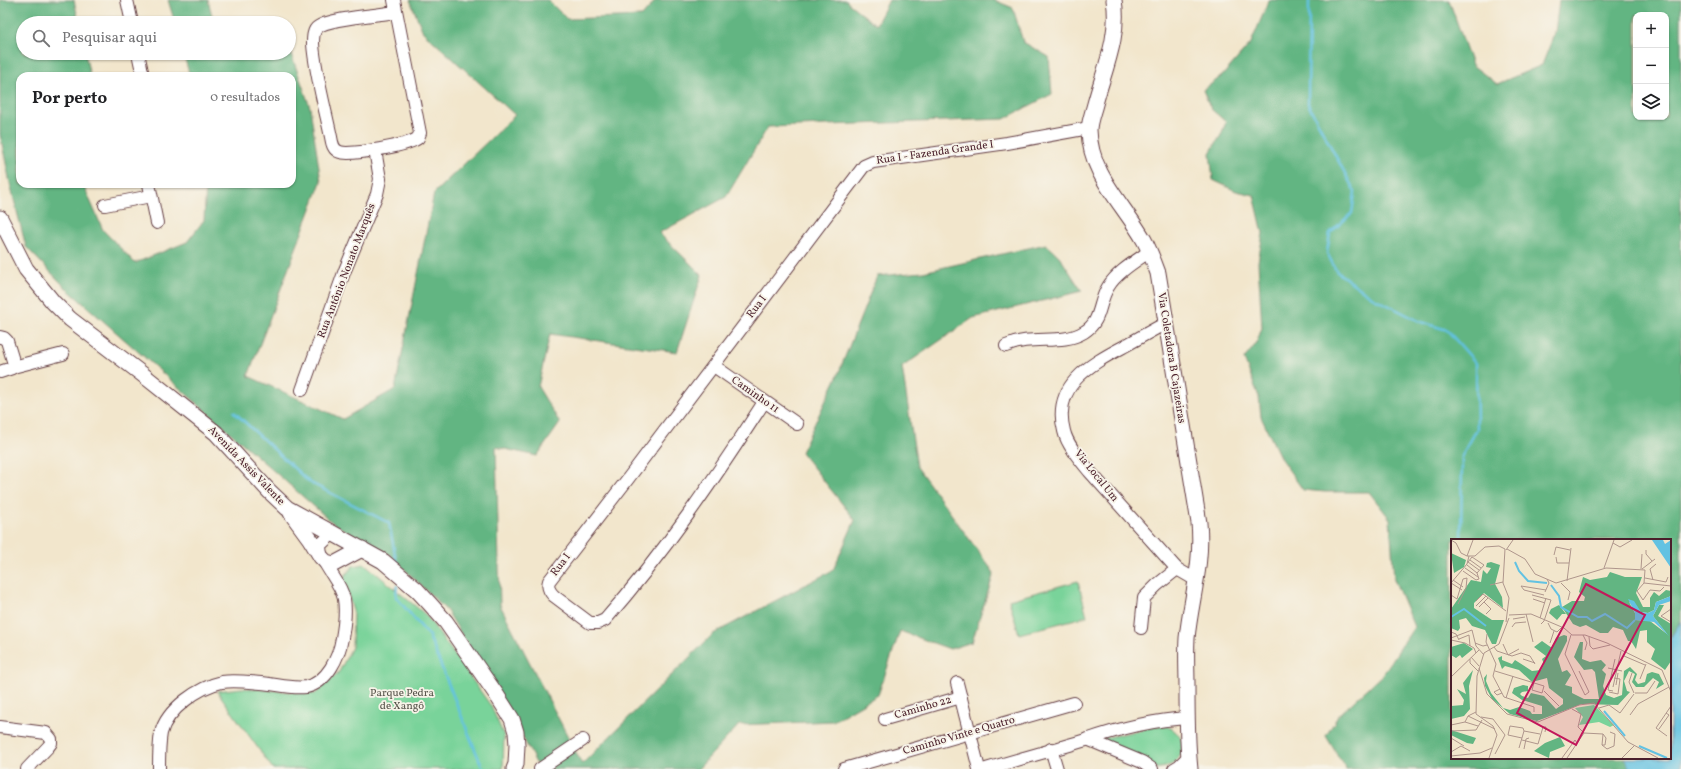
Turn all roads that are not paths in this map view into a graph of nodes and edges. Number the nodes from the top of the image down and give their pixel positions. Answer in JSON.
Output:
{"nodes":[{"id":1,"x":127,"y":0,"type":"edge"},
{"id":2,"x":394,"y":0,"type":"edge"},
{"id":3,"x":1114,"y":0,"type":"edge"},
{"id":4,"x":396,"y":12,"type":"junction"},
{"id":5,"x":130,"y":16,"type":"edge"},
{"id":6,"x":140,"y":60,"type":"edge"},
{"id":7,"x":142,"y":72,"type":"edge"},
{"id":8,"x":1089,"y":128,"type":"junction"},
{"id":9,"x":375,"y":150,"type":"junction"},
{"id":10,"x":150,"y":190,"type":"edge"},
{"id":11,"x":105,"y":205,"type":"dead end"},
{"id":12,"x":0,"y":218,"type":"edge"},
{"id":13,"x":157,"y":223,"type":"dead end"},
{"id":14,"x":1150,"y":251,"type":"junction"},
{"id":15,"x":784,"y":271,"type":"joint"},
{"id":16,"x":1166,"y":324,"type":"junction"},
{"id":17,"x":0,"y":337,"type":"edge"},
{"id":18,"x":1006,"y":346,"type":"dead end"},
{"id":19,"x":63,"y":354,"type":"dead end"},
{"id":20,"x":714,"y":366,"type":"junction"},
{"id":21,"x":6,"y":370,"type":"edge"},
{"id":22,"x":302,"y":390,"type":"dead end"},
{"id":23,"x":764,"y":402,"type":"junction"},
{"id":24,"x":798,"y":424,"type":"dead end"},
{"id":25,"x":287,"y":508,"type":"junction"},
{"id":26,"x":337,"y":536,"type":"junction"},
{"id":27,"x":362,"y":550,"type":"junction"},
{"id":28,"x":321,"y":557,"type":"junction"},
{"id":29,"x":339,"y":562,"type":"junction"},
{"id":30,"x":1177,"y":570,"type":"junction"},
{"id":31,"x":1196,"y":580,"type":"junction"},
{"id":32,"x":339,"y":586,"type":"junction"},
{"id":33,"x":1141,"y":628,"type":"dead end"},
{"id":34,"x":957,"y":683,"type":"dead end"},
{"id":35,"x":961,"y":697,"type":"junction"},
{"id":36,"x":1074,"y":703,"type":"dead end"},
{"id":37,"x":1187,"y":718,"type":"junction"},
{"id":38,"x":885,"y":719,"type":"dead end"},
{"id":39,"x":0,"y":727,"type":"edge"},
{"id":40,"x":970,"y":733,"type":"junction"},
{"id":41,"x":1087,"y":739,"type":"junction"},
{"id":42,"x":583,"y":740,"type":"dead end"},
{"id":43,"x":1051,"y":749,"type":"junction"},
{"id":44,"x":1190,"y":763,"type":"edge"},
{"id":45,"x":1018,"y":765,"type":"edge"},
{"id":46,"x":27,"y":769,"type":"edge"},
{"id":47,"x":159,"y":769,"type":"edge"},
{"id":48,"x":514,"y":769,"type":"edge"},
{"id":49,"x":540,"y":769,"type":"edge"},
{"id":50,"x":844,"y":769,"type":"edge"},
{"id":51,"x":979,"y":769,"type":"edge"},
{"id":52,"x":986,"y":769,"type":"edge"},
{"id":53,"x":1057,"y":769,"type":"edge"},
{"id":54,"x":1152,"y":769,"type":"edge"},
{"id":55,"x":1174,"y":769,"type":"edge"}],
"edges":[{"from":1,"to":5,"type":"street"},
{"from":2,"to":4,"type":"street"},
{"from":3,"to":8,"type":"main road","name":"Via Coletadora B Cajazeiras"},
{"from":4,"to":9,"type":"street"},
{"from":4,"to":9,"type":"street"},
{"from":6,"to":7,"type":"street"},
{"from":8,"to":14,"type":"main road","name":"Via Coletadora B Cajazeiras"},
{"from":8,"to":15,"type":"street","name":"Rua I - Fazenda Grande I"},
{"from":9,"to":22,"type":"street","name":"Rua Antônio Nonato Marquês"},
{"from":10,"to":11,"type":"street"},
{"from":10,"to":13,"type":"street"},
{"from":12,"to":25,"type":"main road","name":"Avenida Assis Valente"},
{"from":14,"to":16,"type":"main road","name":"Via Coletadora B Cajazeiras"},
{"from":14,"to":18,"type":"street"},
{"from":15,"to":20,"type":"street","name":"Rua I"},
{"from":16,"to":30,"type":"street","name":"Via Local Um"},
{"from":16,"to":31,"type":"main road","name":"Via Coletadora B Cajazeiras"},
{"from":17,"to":21,"type":"street"},
{"from":19,"to":21,"type":"street"},
{"from":20,"to":23,"type":"street","name":"Caminho 11"},
{"from":20,"to":23,"type":"street","name":"Rua I"},
{"from":23,"to":24,"type":"street","name":"Caminho 11"},
{"from":25,"to":26,"type":"main road","name":"Avenida Assis Valente"},
{"from":25,"to":28,"type":"main road"},
{"from":26,"to":27,"type":"main road","name":"Avenida Assis Valente"},
{"from":26,"to":28,"type":"street"},
{"from":26,"to":29,"type":"street"},
{"from":27,"to":29,"type":"main road"},
{"from":27,"to":48,"type":"main road","name":"Avenida Assis Valente"},
{"from":28,"to":29,"type":"main road"},
{"from":28,"to":32,"type":"street"},
{"from":29,"to":32,"type":"street"},
{"from":30,"to":31,"type":"street","name":"Via Local Um"},
{"from":30,"to":33,"type":"street"},
{"from":31,"to":37,"type":"main road","name":"Via Coletadora B Cajazeiras"},
{"from":32,"to":47,"type":"street"},
{"from":34,"to":35,"type":"street"},
{"from":35,"to":38,"type":"street","name":"Caminho 22"},
{"from":35,"to":40,"type":"street"},
{"from":36,"to":40,"type":"street","name":"Caminho Vinte e Quatro"},
{"from":37,"to":41,"type":"street"},
{"from":37,"to":44,"type":"main road","name":"Via Coletadora B Cajazeiras"},
{"from":39,"to":46,"type":"street"},
{"from":40,"to":50,"type":"street","name":"Caminho Vinte e Quatro"},
{"from":40,"to":51,"type":"street"},
{"from":41,"to":43,"type":"street"},
{"from":41,"to":54,"type":"street"},
{"from":42,"to":49,"type":"street"},
{"from":43,"to":45,"type":"street"},
{"from":43,"to":53,"type":"street"},
{"from":44,"to":55,"type":"street"},
{"from":45,"to":52,"type":"street"}]}
